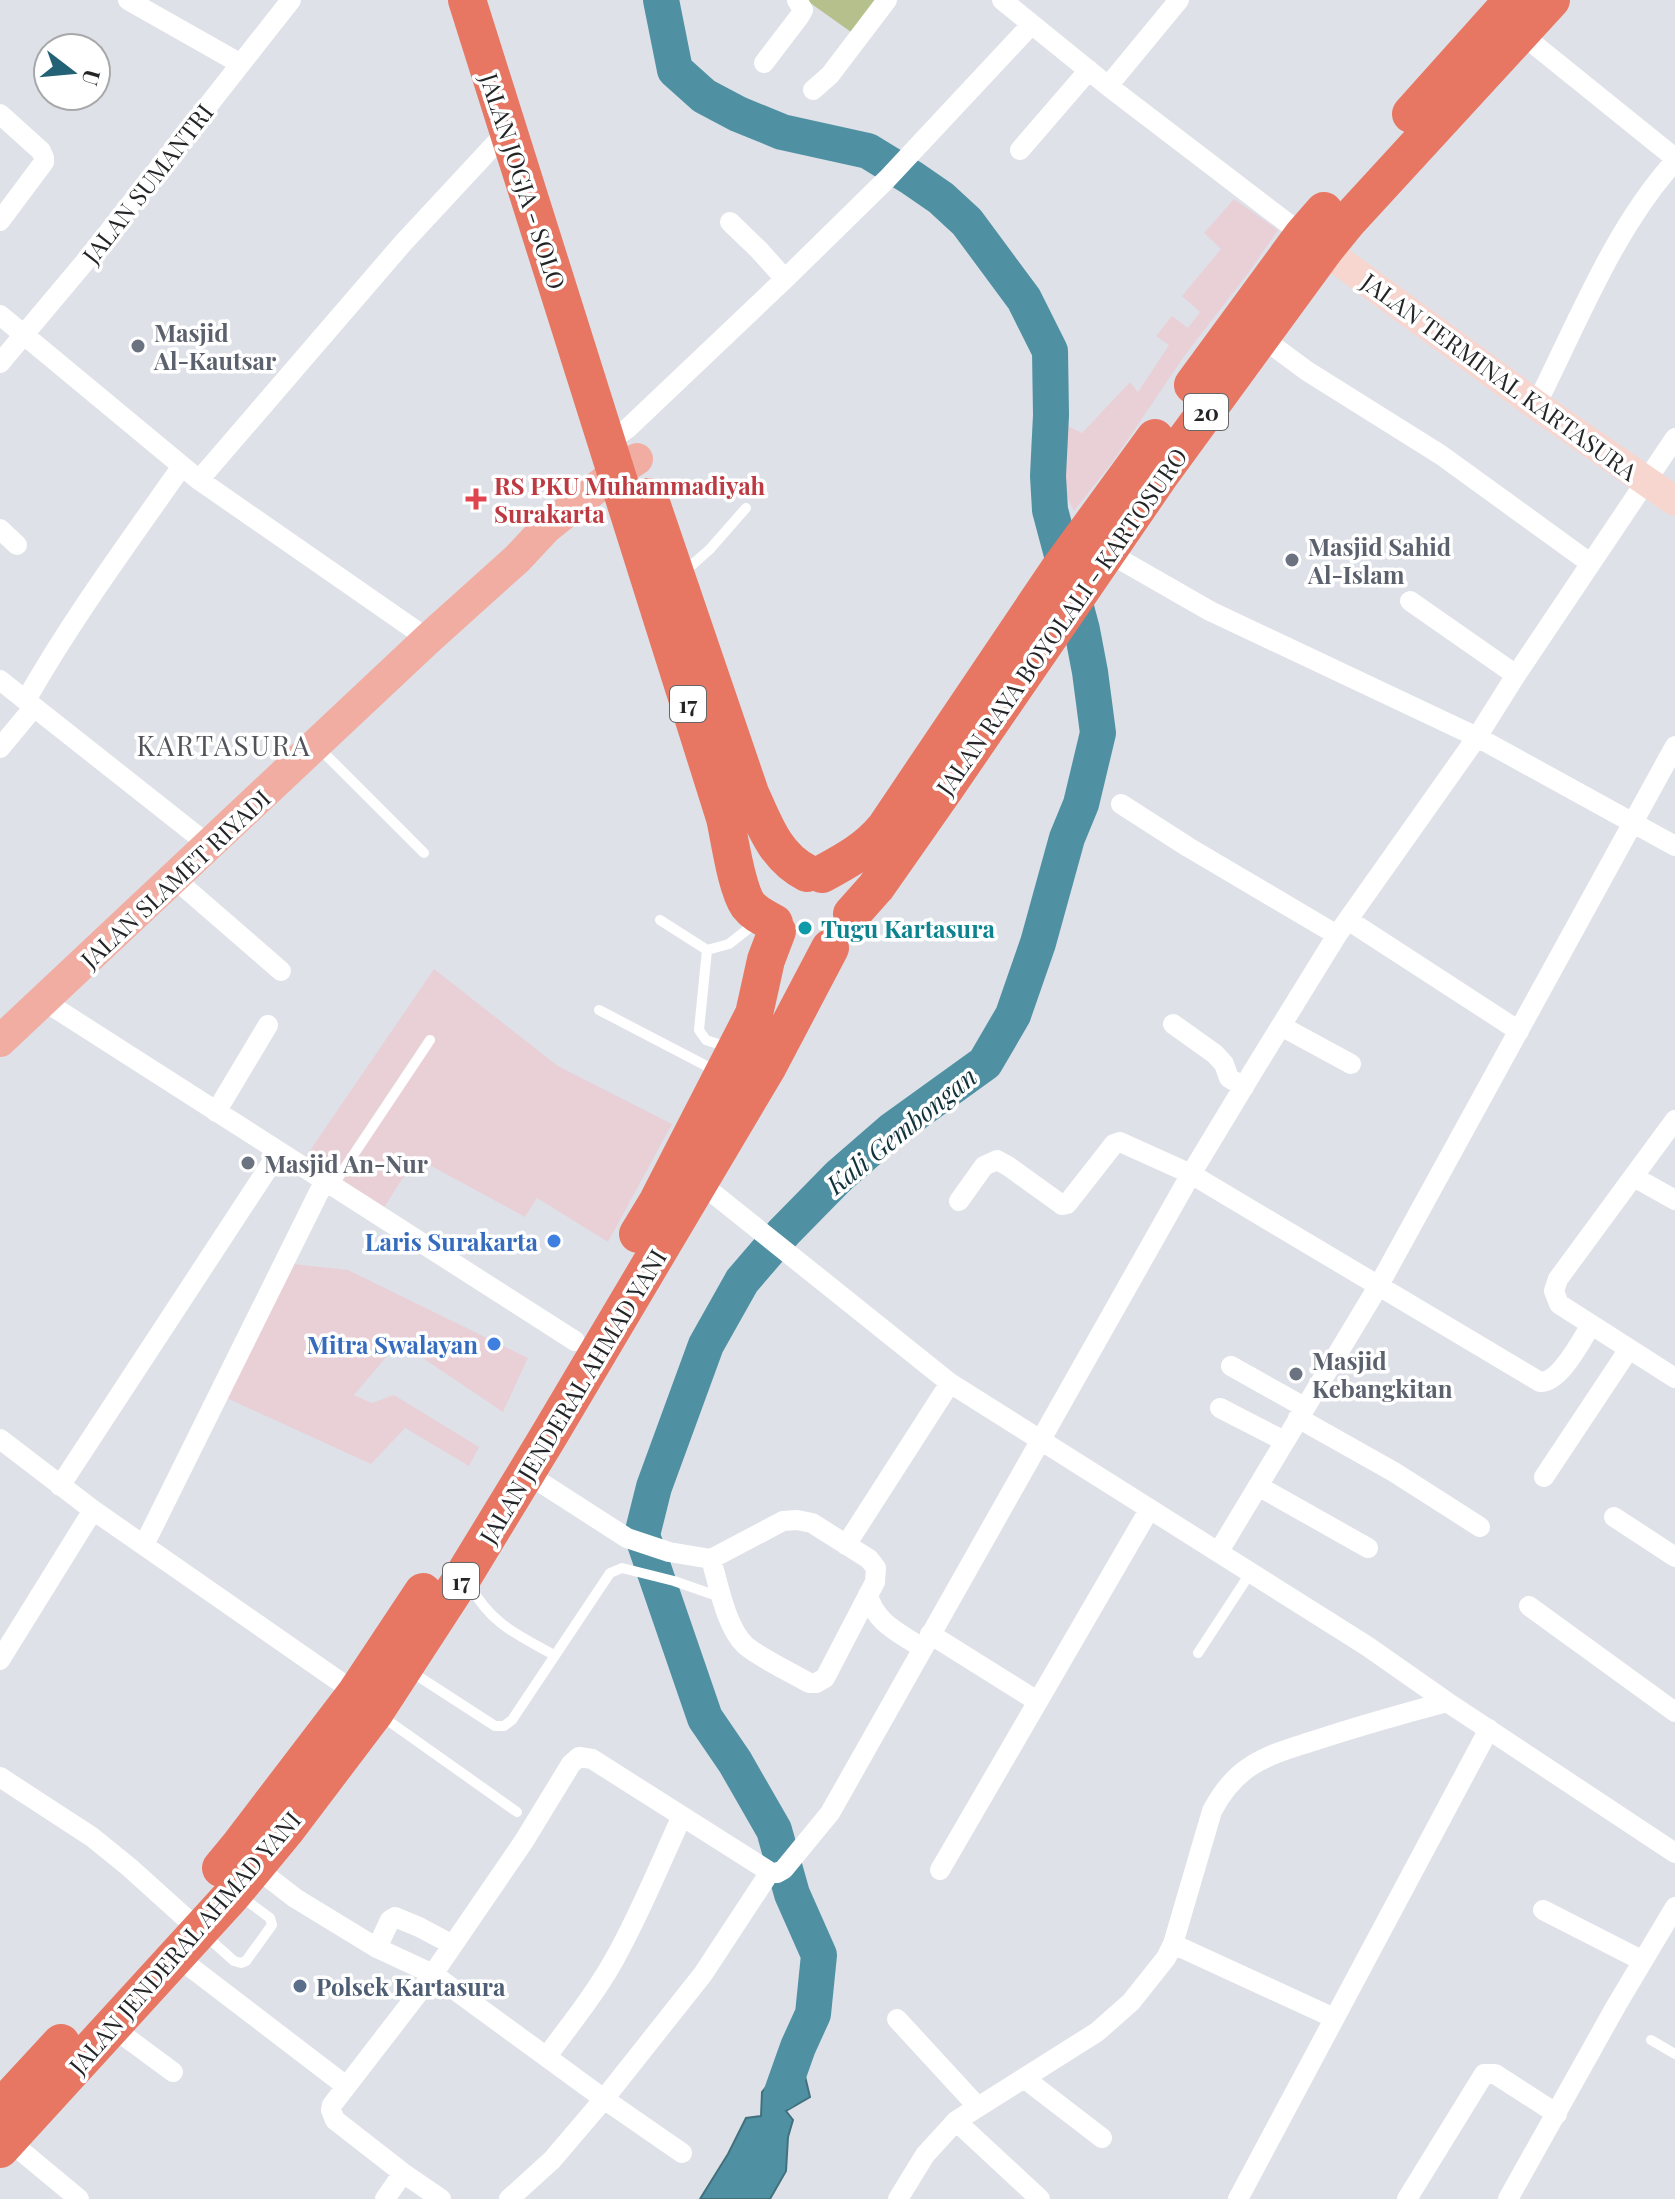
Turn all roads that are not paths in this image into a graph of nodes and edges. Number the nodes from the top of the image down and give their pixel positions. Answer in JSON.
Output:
{"nodes":[{"id":1,"x":128,"y":0,"type":"edge"},
{"id":2,"x":291,"y":0,"type":"edge"},
{"id":3,"x":467,"y":0,"type":"edge"},
{"id":4,"x":492,"y":0,"type":"edge"},
{"id":5,"x":797,"y":0,"type":"edge"},
{"id":6,"x":887,"y":0,"type":"edge"},
{"id":7,"x":1002,"y":0,"type":"edge"},
{"id":8,"x":1179,"y":0,"type":"edge"},
{"id":9,"x":1551,"y":0,"type":"edge"},
{"id":10,"x":1516,"y":16,"type":"edge"},
{"id":11,"x":1031,"y":25,"type":"junction"},
{"id":12,"x":764,"y":63,"type":"dead end"},
{"id":13,"x":241,"y":64,"type":"junction"},
{"id":14,"x":1089,"y":70,"type":"junction"},
{"id":15,"x":1108,"y":86,"type":"junction"},
{"id":16,"x":813,"y":90,"type":"dead end"},
{"id":17,"x":0,"y":114,"type":"edge"},
{"id":18,"x":508,"y":130,"type":"junction"},
{"id":19,"x":1020,"y":150,"type":"dead end"},
{"id":20,"x":1675,"y":160,"type":"edge"},
{"id":21,"x":0,"y":221,"type":"edge"},
{"id":22,"x":730,"y":222,"type":"dead end"},
{"id":23,"x":1314,"y":242,"type":"junction"},
{"id":24,"x":785,"y":279,"type":"junction"},
{"id":25,"x":0,"y":315,"type":"edge"},
{"id":26,"x":23,"y":335,"type":"junction"},
{"id":27,"x":1261,"y":337,"type":"junction"},
{"id":28,"x":0,"y":363,"type":"edge"},
{"id":29,"x":1536,"y":405,"type":"junction"},
{"id":30,"x":1675,"y":438,"type":"edge"},
{"id":31,"x":621,"y":451,"type":"junction"},
{"id":32,"x":182,"y":466,"type":"junction"},
{"id":33,"x":199,"y":480,"type":"junction"},
{"id":34,"x":1645,"y":481,"type":"junction"},
{"id":35,"x":1675,"y":501,"type":"edge"},
{"id":36,"x":746,"y":508,"type":"dead end"},
{"id":37,"x":0,"y":529,"type":"edge"},
{"id":38,"x":17,"y":545,"type":"dead end"},
{"id":39,"x":1085,"y":559,"type":"junction"},
{"id":40,"x":1590,"y":563,"type":"junction"},
{"id":41,"x":676,"y":579,"type":"junction"},
{"id":42,"x":1410,"y":601,"type":"dead end"},
{"id":43,"x":428,"y":639,"type":"junction"},
{"id":44,"x":1516,"y":675,"type":"junction"},
{"id":45,"x":0,"y":680,"type":"edge"},
{"id":46,"x":30,"y":704,"type":"junction"},
{"id":47,"x":1477,"y":737,"type":"junction"},
{"id":48,"x":316,"y":745,"type":"junction"},
{"id":49,"x":1675,"y":746,"type":"edge"},
{"id":50,"x":0,"y":748,"type":"edge"},
{"id":51,"x":1121,"y":804,"type":"dead end"},
{"id":52,"x":1634,"y":823,"type":"junction"},
{"id":53,"x":210,"y":846,"type":"junction"},
{"id":54,"x":1675,"y":846,"type":"edge"},
{"id":55,"x":424,"y":853,"type":"dead end"},
{"id":56,"x":815,"y":873,"type":"junction"},
{"id":57,"x":175,"y":879,"type":"junction"},
{"id":58,"x":852,"y":914,"type":"junction"},
{"id":59,"x":660,"y":920,"type":"dead end"},
{"id":60,"x":771,"y":924,"type":"junction"},
{"id":61,"x":1342,"y":928,"type":"junction"},
{"id":62,"x":830,"y":948,"type":"junction"},
{"id":63,"x":707,"y":950,"type":"junction"},
{"id":64,"x":281,"y":971,"type":"dead end"},
{"id":65,"x":44,"y":1001,"type":"junction"},
{"id":66,"x":599,"y":1010,"type":"dead end"},
{"id":67,"x":1173,"y":1024,"type":"dead end"},
{"id":68,"x":268,"y":1025,"type":"dead end"},
{"id":69,"x":1281,"y":1026,"type":"junction"},
{"id":70,"x":1519,"y":1031,"type":"junction"},
{"id":71,"x":430,"y":1040,"type":"dead end"},
{"id":72,"x":0,"y":1041,"type":"edge"},
{"id":73,"x":730,"y":1062,"type":"junction"},
{"id":74,"x":1351,"y":1064,"type":"dead end"},
{"id":75,"x":1244,"y":1087,"type":"junction"},
{"id":76,"x":216,"y":1112,"type":"junction"},
{"id":77,"x":1675,"y":1120,"type":"edge"},
{"id":78,"x":278,"y":1153,"type":"junction"},
{"id":79,"x":1191,"y":1174,"type":"junction"},
{"id":80,"x":1634,"y":1177,"type":"junction"},
{"id":81,"x":699,"y":1182,"type":"junction"},
{"id":82,"x":328,"y":1185,"type":"junction"},
{"id":83,"x":1675,"y":1200,"type":"edge"},
{"id":84,"x":959,"y":1201,"type":"dead end"},
{"id":85,"x":1379,"y":1285,"type":"junction"},
{"id":86,"x":1591,"y":1325,"type":"junction"},
{"id":87,"x":575,"y":1341,"type":"junction"},
{"id":88,"x":1629,"y":1349,"type":"junction"},
{"id":89,"x":1231,"y":1366,"type":"dead end"},
{"id":90,"x":1675,"y":1378,"type":"edge"},
{"id":91,"x":950,"y":1383,"type":"junction"},
{"id":92,"x":1220,"y":1408,"type":"dead end"},
{"id":93,"x":1301,"y":1413,"type":"junction"},
{"id":94,"x":0,"y":1439,"type":"edge"},
{"id":95,"x":1040,"y":1440,"type":"junction"},
{"id":96,"x":1284,"y":1441,"type":"junction"},
{"id":97,"x":526,"y":1473,"type":"junction"},
{"id":98,"x":1544,"y":1477,"type":"dead end"},
{"id":99,"x":60,"y":1486,"type":"junction"},
{"id":100,"x":1258,"y":1486,"type":"junction"},
{"id":101,"x":93,"y":1510,"type":"junction"},
{"id":102,"x":1149,"y":1510,"type":"junction"},
{"id":103,"x":1614,"y":1517,"type":"dead end"},
{"id":104,"x":1480,"y":1527,"type":"dead end"},
{"id":105,"x":144,"y":1545,"type":"junction"},
{"id":106,"x":846,"y":1545,"type":"junction"},
{"id":107,"x":1368,"y":1548,"type":"dead end"},
{"id":108,"x":1219,"y":1551,"type":"junction"},
{"id":109,"x":1675,"y":1557,"type":"edge"},
{"id":110,"x":711,"y":1559,"type":"junction"},
{"id":111,"x":1251,"y":1572,"type":"junction"},
{"id":112,"x":464,"y":1575,"type":"junction"},
{"id":113,"x":868,"y":1595,"type":"junction"},
{"id":114,"x":723,"y":1598,"type":"junction"},
{"id":115,"x":1529,"y":1606,"type":"dead end"},
{"id":116,"x":926,"y":1641,"type":"junction"},
{"id":117,"x":1198,"y":1653,"type":"dead end"},
{"id":118,"x":554,"y":1655,"type":"junction"},
{"id":119,"x":0,"y":1660,"type":"edge"},
{"id":120,"x":405,"y":1667,"type":"junction"},
{"id":121,"x":1037,"y":1701,"type":"junction"},
{"id":122,"x":366,"y":1702,"type":"junction"},
{"id":123,"x":1447,"y":1702,"type":"junction"},
{"id":124,"x":1675,"y":1712,"type":"edge"},
{"id":125,"x":1489,"y":1729,"type":"junction"},
{"id":126,"x":0,"y":1777,"type":"edge"},
{"id":127,"x":517,"y":1812,"type":"dead end"},
{"id":128,"x":682,"y":1816,"type":"junction"},
{"id":129,"x":1675,"y":1853,"type":"edge"},
{"id":130,"x":777,"y":1870,"type":"junction"},
{"id":131,"x":940,"y":1870,"type":"dead end"},
{"id":132,"x":245,"y":1879,"type":"junction"},
{"id":133,"x":1675,"y":1907,"type":"edge"},
{"id":134,"x":1543,"y":1910,"type":"dead end"},
{"id":135,"x":186,"y":1933,"type":"junction"},
{"id":136,"x":1173,"y":1944,"type":"junction"},
{"id":137,"x":453,"y":1945,"type":"junction"},
{"id":138,"x":377,"y":1948,"type":"junction"},
{"id":139,"x":1643,"y":1961,"type":"junction"},
{"id":140,"x":433,"y":1974,"type":"junction"},
{"id":141,"x":1334,"y":2018,"type":"junction"},
{"id":142,"x":897,"y":2019,"type":"dead end"},
{"id":143,"x":112,"y":2027,"type":"junction"},
{"id":144,"x":1651,"y":2040,"type":"dead end"},
{"id":145,"x":1675,"y":2054,"type":"edge"},
{"id":146,"x":547,"y":2056,"type":"junction"},
{"id":147,"x":173,"y":2072,"type":"dead end"},
{"id":148,"x":1024,"y":2078,"type":"junction"},
{"id":149,"x":346,"y":2086,"type":"junction"},
{"id":150,"x":604,"y":2099,"type":"junction"},
{"id":151,"x":978,"y":2107,"type":"junction"},
{"id":152,"x":1557,"y":2114,"type":"junction"},
{"id":153,"x":956,"y":2121,"type":"junction"},
{"id":154,"x":3,"y":2132,"type":"edge"},
{"id":155,"x":1102,"y":2138,"type":"dead end"},
{"id":156,"x":682,"y":2153,"type":"dead end"},
{"id":157,"x":403,"y":2173,"type":"junction"},
{"id":158,"x":79,"y":2199,"type":"edge"},
{"id":159,"x":385,"y":2199,"type":"edge"},
{"id":160,"x":441,"y":2199,"type":"edge"},
{"id":161,"x":509,"y":2199,"type":"edge"},
{"id":162,"x":898,"y":2199,"type":"edge"},
{"id":163,"x":1040,"y":2199,"type":"edge"},
{"id":164,"x":1238,"y":2199,"type":"edge"},
{"id":165,"x":1407,"y":2199,"type":"edge"},
{"id":166,"x":1508,"y":2199,"type":"edge"}],
"edges":[{"from":1,"to":13,"type":"street"},
{"from":2,"to":13,"type":"street","name":"JALAN SUMANTRI"},
{"from":3,"to":18,"type":"highway","name":"JALAN JOGJA - SOLO","number":"17"},
{"from":4,"to":31,"type":"highway","name":"JALAN JOGJA - SOLO","number":"17"},
{"from":5,"to":12,"type":"street"},
{"from":6,"to":16,"type":"street"},
{"from":7,"to":11,"type":"street"},
{"from":8,"to":15,"type":"street"},
{"from":9,"to":10,"type":"highway","name":"JALAN RAYA BOYOLALI - KARTOSURO","number":"20"},
{"from":10,"to":20,"type":"street"},
{"from":10,"to":23,"type":"highway","name":"JALAN RAYA BOYOLALI - KARTOSURO","number":"20"},
{"from":11,"to":14,"type":"street"},
{"from":11,"to":24,"type":"street"},
{"from":13,"to":26,"type":"street","name":"JALAN SUMANTRI"},
{"from":14,"to":15,"type":"street"},
{"from":14,"to":19,"type":"street"},
{"from":15,"to":23,"type":"street"},
{"from":17,"to":21,"type":"street"},
{"from":18,"to":31,"type":"highway","name":"JALAN JOGJA - SOLO","number":"17"},
{"from":18,"to":33,"type":"street"},
{"from":20,"to":29,"type":"street"},
{"from":22,"to":24,"type":"street"},
{"from":23,"to":27,"type":"highway","name":"JALAN RAYA BOYOLALI - KARTOSURO","number":"20"},
{"from":23,"to":29,"type":"street","name":"JALAN TERMINAL KARTASURA"},
{"from":23,"to":39,"type":"highway","name":"JALAN RAYA BOYOLALI - KARTOSURO","number":"20"},
{"from":24,"to":31,"type":"street"},
{"from":25,"to":26,"type":"street"},
{"from":26,"to":28,"type":"street","name":"JALAN SUMANTRI"},
{"from":26,"to":32,"type":"street"},
{"from":27,"to":39,"type":"highway","name":"JALAN RAYA BOYOLALI - KARTOSURO","number":"20"},
{"from":27,"to":40,"type":"street"},
{"from":29,"to":34,"type":"street","name":"JALAN TERMINAL KARTASURA"},
{"from":30,"to":34,"type":"street"},
{"from":31,"to":41,"type":"highway","number":"17"},
{"from":31,"to":43,"type":"main road","name":"JALAN SLAMET RIYADI"},
{"from":31,"to":60,"type":"highway","number":"17"},
{"from":32,"to":33,"type":"street"},
{"from":32,"to":46,"type":"street"},
{"from":33,"to":43,"type":"street"},
{"from":34,"to":35,"type":"street","name":"JALAN TERMINAL KARTASURA"},
{"from":34,"to":40,"type":"street"},
{"from":36,"to":41,"type":"lane"},
{"from":37,"to":38,"type":"street"},
{"from":39,"to":47,"type":"street"},
{"from":39,"to":56,"type":"highway","name":"JALAN RAYA BOYOLALI - KARTOSURO","number":"20"},
{"from":39,"to":58,"type":"highway","name":"JALAN RAYA BOYOLALI - KARTOSURO","number":"20"},
{"from":40,"to":44,"type":"street"},
{"from":41,"to":56,"type":"highway","number":"17"},
{"from":42,"to":44,"type":"street"},
{"from":43,"to":48,"type":"main road","name":"JALAN SLAMET RIYADI"},
{"from":44,"to":47,"type":"street"},
{"from":45,"to":46,"type":"street"},
{"from":46,"to":50,"type":"street"},
{"from":46,"to":53,"type":"street"},
{"from":47,"to":52,"type":"street"},
{"from":47,"to":61,"type":"street"},
{"from":48,"to":53,"type":"main road","name":"JALAN SLAMET RIYADI"},
{"from":48,"to":55,"type":"lane"},
{"from":49,"to":52,"type":"street"},
{"from":51,"to":61,"type":"street"},
{"from":52,"to":54,"type":"street"},
{"from":52,"to":70,"type":"street"},
{"from":53,"to":57,"type":"main road","name":"JALAN SLAMET RIYADI"},
{"from":56,"to":58,"type":"highway","number":"17"},
{"from":56,"to":60,"type":"highway","number":"17"},
{"from":57,"to":64,"type":"street"},
{"from":57,"to":65,"type":"main road","name":"JALAN SLAMET RIYADI"},
{"from":58,"to":62,"type":"highway","number":"17"},
{"from":59,"to":63,"type":"lane"},
{"from":60,"to":62,"type":"highway","number":"17"},
{"from":60,"to":63,"type":"lane"},
{"from":60,"to":73,"type":"highway","name":"JALAN JENDERAL AHMAD YANI","number":"17"},
{"from":61,"to":69,"type":"street"},
{"from":61,"to":70,"type":"street"},
{"from":62,"to":81,"type":"highway","name":"JALAN JENDERAL AHMAD YANI","number":"17"},
{"from":63,"to":73,"type":"lane"},
{"from":65,"to":72,"type":"main road","name":"JALAN SLAMET RIYADI"},
{"from":65,"to":76,"type":"street"},
{"from":66,"to":73,"type":"lane"},
{"from":67,"to":75,"type":"street"},
{"from":68,"to":76,"type":"street"},
{"from":69,"to":74,"type":"street"},
{"from":69,"to":75,"type":"street"},
{"from":70,"to":85,"type":"street"},
{"from":71,"to":82,"type":"lane"},
{"from":73,"to":87,"type":"highway","name":"JALAN JENDERAL AHMAD YANI","number":"17"},
{"from":75,"to":79,"type":"street"},
{"from":76,"to":78,"type":"street"},
{"from":77,"to":80,"type":"street"},
{"from":78,"to":82,"type":"street"},
{"from":78,"to":99,"type":"street"},
{"from":79,"to":84,"type":"street"},
{"from":79,"to":85,"type":"street"},
{"from":79,"to":95,"type":"street"},
{"from":80,"to":83,"type":"street"},
{"from":80,"to":86,"type":"street"},
{"from":81,"to":91,"type":"street"},
{"from":81,"to":97,"type":"highway","name":"JALAN JENDERAL AHMAD YANI","number":"17"},
{"from":82,"to":87,"type":"street"},
{"from":82,"to":105,"type":"street"},
{"from":85,"to":86,"type":"street"},
{"from":85,"to":93,"type":"street"},
{"from":86,"to":88,"type":"street"},
{"from":87,"to":122,"type":"highway","name":"JALAN JENDERAL AHMAD YANI","number":"17"},
{"from":88,"to":90,"type":"street"},
{"from":88,"to":98,"type":"street"},
{"from":89,"to":93,"type":"street"},
{"from":91,"to":95,"type":"street"},
{"from":91,"to":106,"type":"street"},
{"from":92,"to":96,"type":"street"},
{"from":93,"to":96,"type":"street"},
{"from":93,"to":104,"type":"street"},
{"from":94,"to":99,"type":"street"},
{"from":95,"to":102,"type":"street"},
{"from":95,"to":116,"type":"street"},
{"from":96,"to":100,"type":"street"},
{"from":97,"to":110,"type":"street"},
{"from":97,"to":112,"type":"highway","name":"JALAN JENDERAL AHMAD YANI","number":"17"},
{"from":99,"to":101,"type":"street"},
{"from":100,"to":107,"type":"street"},
{"from":100,"to":108,"type":"street"},
{"from":101,"to":105,"type":"street"},
{"from":101,"to":119,"type":"street"},
{"from":102,"to":108,"type":"street"},
{"from":102,"to":121,"type":"street"},
{"from":103,"to":109,"type":"street"},
{"from":105,"to":122,"type":"street"},
{"from":106,"to":110,"type":"street"},
{"from":106,"to":113,"type":"street"},
{"from":108,"to":111,"type":"street"},
{"from":110,"to":114,"type":"street"},
{"from":111,"to":117,"type":"lane"},
{"from":111,"to":123,"type":"street"},
{"from":112,"to":118,"type":"lane"},
{"from":112,"to":120,"type":"highway","name":"JALAN JENDERAL AHMAD YANI","number":"17"},
{"from":113,"to":114,"type":"street"},
{"from":113,"to":116,"type":"street"},
{"from":114,"to":118,"type":"lane"},
{"from":115,"to":124,"type":"street"},
{"from":116,"to":121,"type":"street"},
{"from":116,"to":130,"type":"street"},
{"from":118,"to":120,"type":"lane"},
{"from":120,"to":122,"type":"highway","name":"JALAN JENDERAL AHMAD YANI","number":"17"},
{"from":121,"to":131,"type":"street"},
{"from":122,"to":127,"type":"lane"},
{"from":122,"to":132,"type":"highway","name":"JALAN JENDERAL AHMAD YANI","number":"17"},
{"from":122,"to":135,"type":"highway","name":"JALAN JENDERAL AHMAD YANI","number":"17"},
{"from":123,"to":125,"type":"street"},
{"from":123,"to":136,"type":"street"},
{"from":125,"to":129,"type":"street"},
{"from":125,"to":141,"type":"street"},
{"from":126,"to":135,"type":"street"},
{"from":128,"to":130,"type":"street"},
{"from":128,"to":137,"type":"street"},
{"from":128,"to":146,"type":"street"},
{"from":130,"to":150,"type":"street"},
{"from":132,"to":135,"type":"highway","name":"JALAN JENDERAL AHMAD YANI","number":"17"},
{"from":132,"to":135,"type":"lane"},
{"from":132,"to":138,"type":"street"},
{"from":133,"to":139,"type":"street"},
{"from":134,"to":139,"type":"street"},
{"from":135,"to":143,"type":"highway","name":"JALAN JENDERAL AHMAD YANI","number":"17"},
{"from":135,"to":149,"type":"street"},
{"from":135,"to":154,"type":"highway","name":"JALAN JENDERAL AHMAD YANI","number":"17"},
{"from":136,"to":141,"type":"street"},
{"from":136,"to":148,"type":"street"},
{"from":137,"to":138,"type":"street"},
{"from":137,"to":140,"type":"street"},
{"from":138,"to":140,"type":"street"},
{"from":139,"to":152,"type":"street"},
{"from":140,"to":146,"type":"street"},
{"from":140,"to":149,"type":"street"},
{"from":141,"to":164,"type":"street"},
{"from":142,"to":151,"type":"street"},
{"from":143,"to":147,"type":"street"},
{"from":143,"to":154,"type":"highway","name":"JALAN JENDERAL AHMAD YANI","number":"17"},
{"from":144,"to":145,"type":"lane"},
{"from":146,"to":150,"type":"street"},
{"from":148,"to":151,"type":"street"},
{"from":148,"to":155,"type":"street"},
{"from":149,"to":157,"type":"street"},
{"from":150,"to":156,"type":"street"},
{"from":150,"to":161,"type":"street"},
{"from":151,"to":153,"type":"street"},
{"from":152,"to":165,"type":"street"},
{"from":152,"to":166,"type":"street"},
{"from":153,"to":162,"type":"street"},
{"from":153,"to":163,"type":"street"},
{"from":154,"to":158,"type":"street"},
{"from":157,"to":159,"type":"street"},
{"from":157,"to":160,"type":"street"}]}
